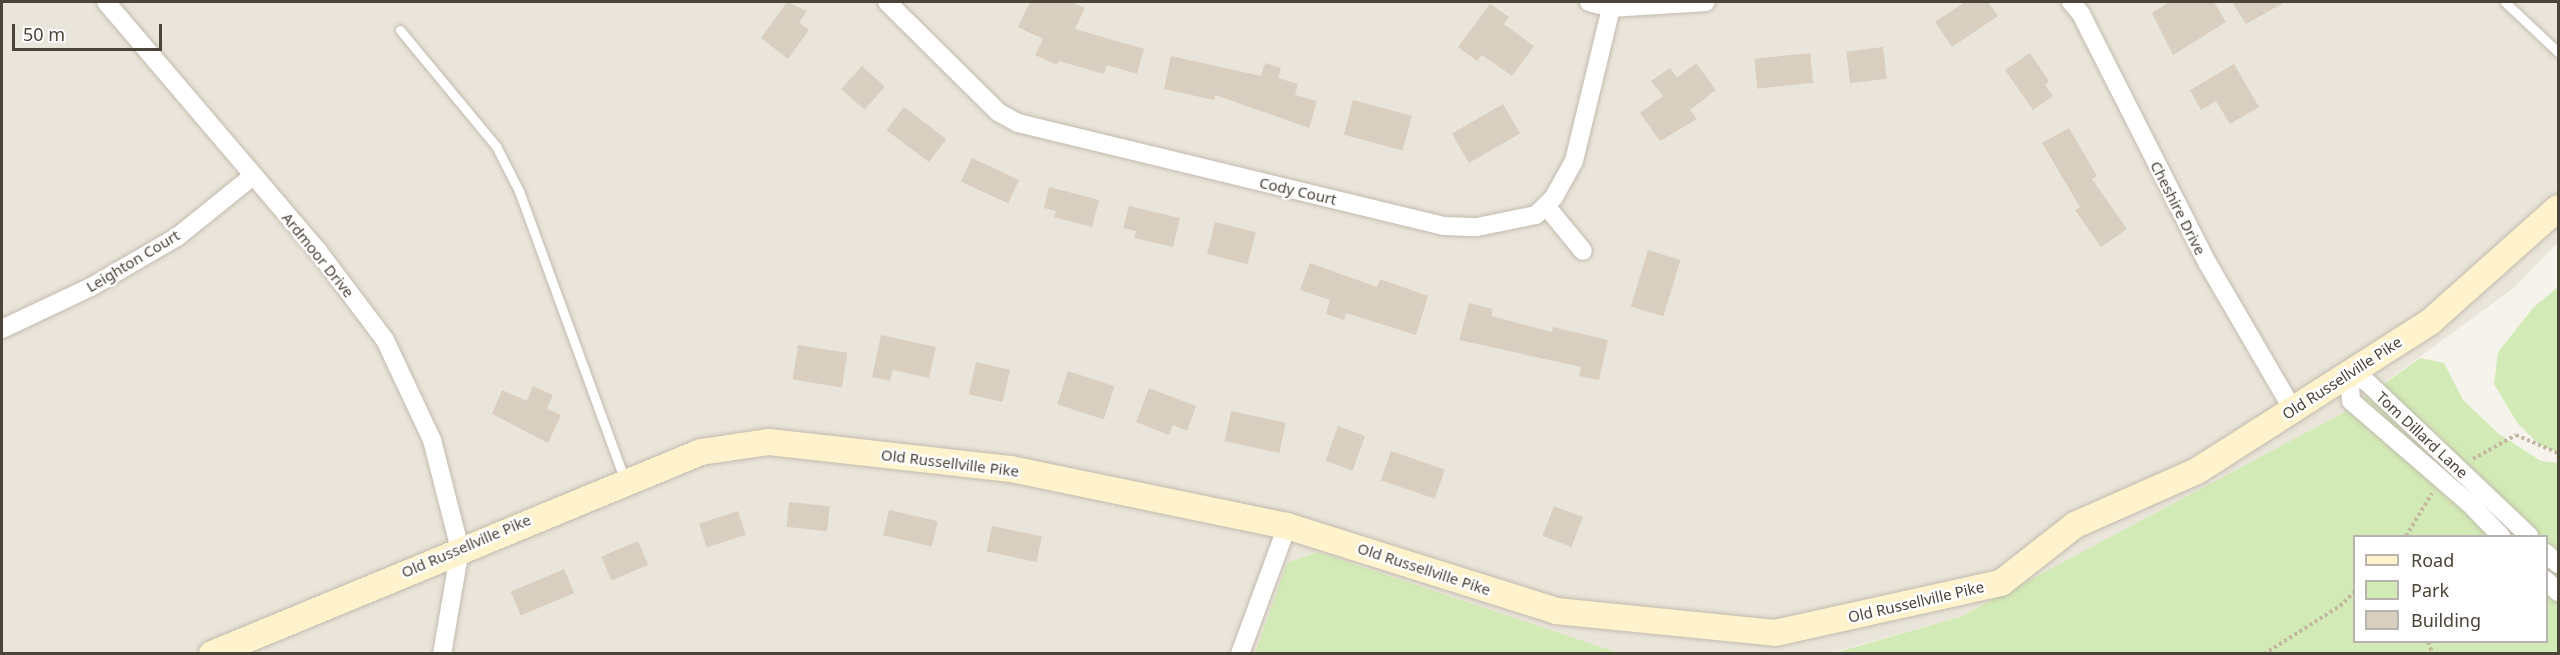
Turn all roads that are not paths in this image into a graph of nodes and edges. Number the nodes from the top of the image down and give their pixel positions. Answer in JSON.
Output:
{"nodes":[{"id":1,"x":106,"y":2,"type":"edge"},
{"id":2,"x":887,"y":2,"type":"edge"},
{"id":3,"x":1589,"y":2,"type":"edge"},
{"id":4,"x":1706,"y":2,"type":"edge"},
{"id":5,"x":2071,"y":2,"type":"edge"},
{"id":6,"x":2505,"y":2,"type":"edge"},
{"id":7,"x":1611,"y":8,"type":"junction"},
{"id":8,"x":400,"y":30,"type":"dead end"},
{"id":9,"x":2559,"y":52,"type":"edge"},
{"id":10,"x":253,"y":176,"type":"junction"},
{"id":11,"x":1546,"y":206,"type":"junction"},
{"id":12,"x":2559,"y":208,"type":"edge"},
{"id":13,"x":1583,"y":251,"type":"dead end"},
{"id":14,"x":2,"y":329,"type":"edge"},
{"id":15,"x":2349,"y":372,"type":"junction"},
{"id":16,"x":2293,"y":410,"type":"junction"},
{"id":17,"x":625,"y":481,"type":"junction"},
{"id":18,"x":1287,"y":526,"type":"junction"},
{"id":19,"x":2499,"y":535,"type":"edge"},
{"id":20,"x":2527,"y":535,"type":"edge"},
{"id":21,"x":460,"y":549,"type":"junction"},
{"id":22,"x":2548,"y":581,"type":"edge"},
{"id":23,"x":2559,"y":592,"type":"edge"},
{"id":24,"x":212,"y":654,"type":"edge"},
{"id":25,"x":442,"y":654,"type":"edge"},
{"id":26,"x":1240,"y":654,"type":"edge"}],
"edges":[{"from":1,"to":10,"type":"street","name":"Ardmoor Drive"},
{"from":2,"to":11,"type":"street","name":"Cody Court"},
{"from":3,"to":7,"type":"street"},
{"from":4,"to":7,"type":"street"},
{"from":5,"to":16,"type":"street","name":"Cheshire Drive"},
{"from":6,"to":9,"type":"lane"},
{"from":7,"to":11,"type":"street"},
{"from":8,"to":17,"type":"lane"},
{"from":10,"to":14,"type":"street","name":"Leighton Court"},
{"from":10,"to":21,"type":"street","name":"Ardmoor Drive"},
{"from":11,"to":13,"type":"street"},
{"from":12,"to":15,"type":"street","name":"Old Russellville Pike"},
{"from":15,"to":16,"type":"street","name":"Old Russellville Pike"},
{"from":15,"to":19,"type":"street","name":"Tom Dillard Lane"},
{"from":15,"to":20,"type":"street","name":"Tom Dillard Lane"},
{"from":16,"to":18,"type":"street","name":"Old Russellville Pike"},
{"from":17,"to":18,"type":"street","name":"Old Russellville Pike"},
{"from":17,"to":21,"type":"street","name":"Old Russellville Pike"},
{"from":18,"to":26,"type":"street"},
{"from":21,"to":24,"type":"street","name":"Old Russellville Pike"},
{"from":21,"to":25,"type":"street"},
{"from":22,"to":23,"type":"street"}]}
